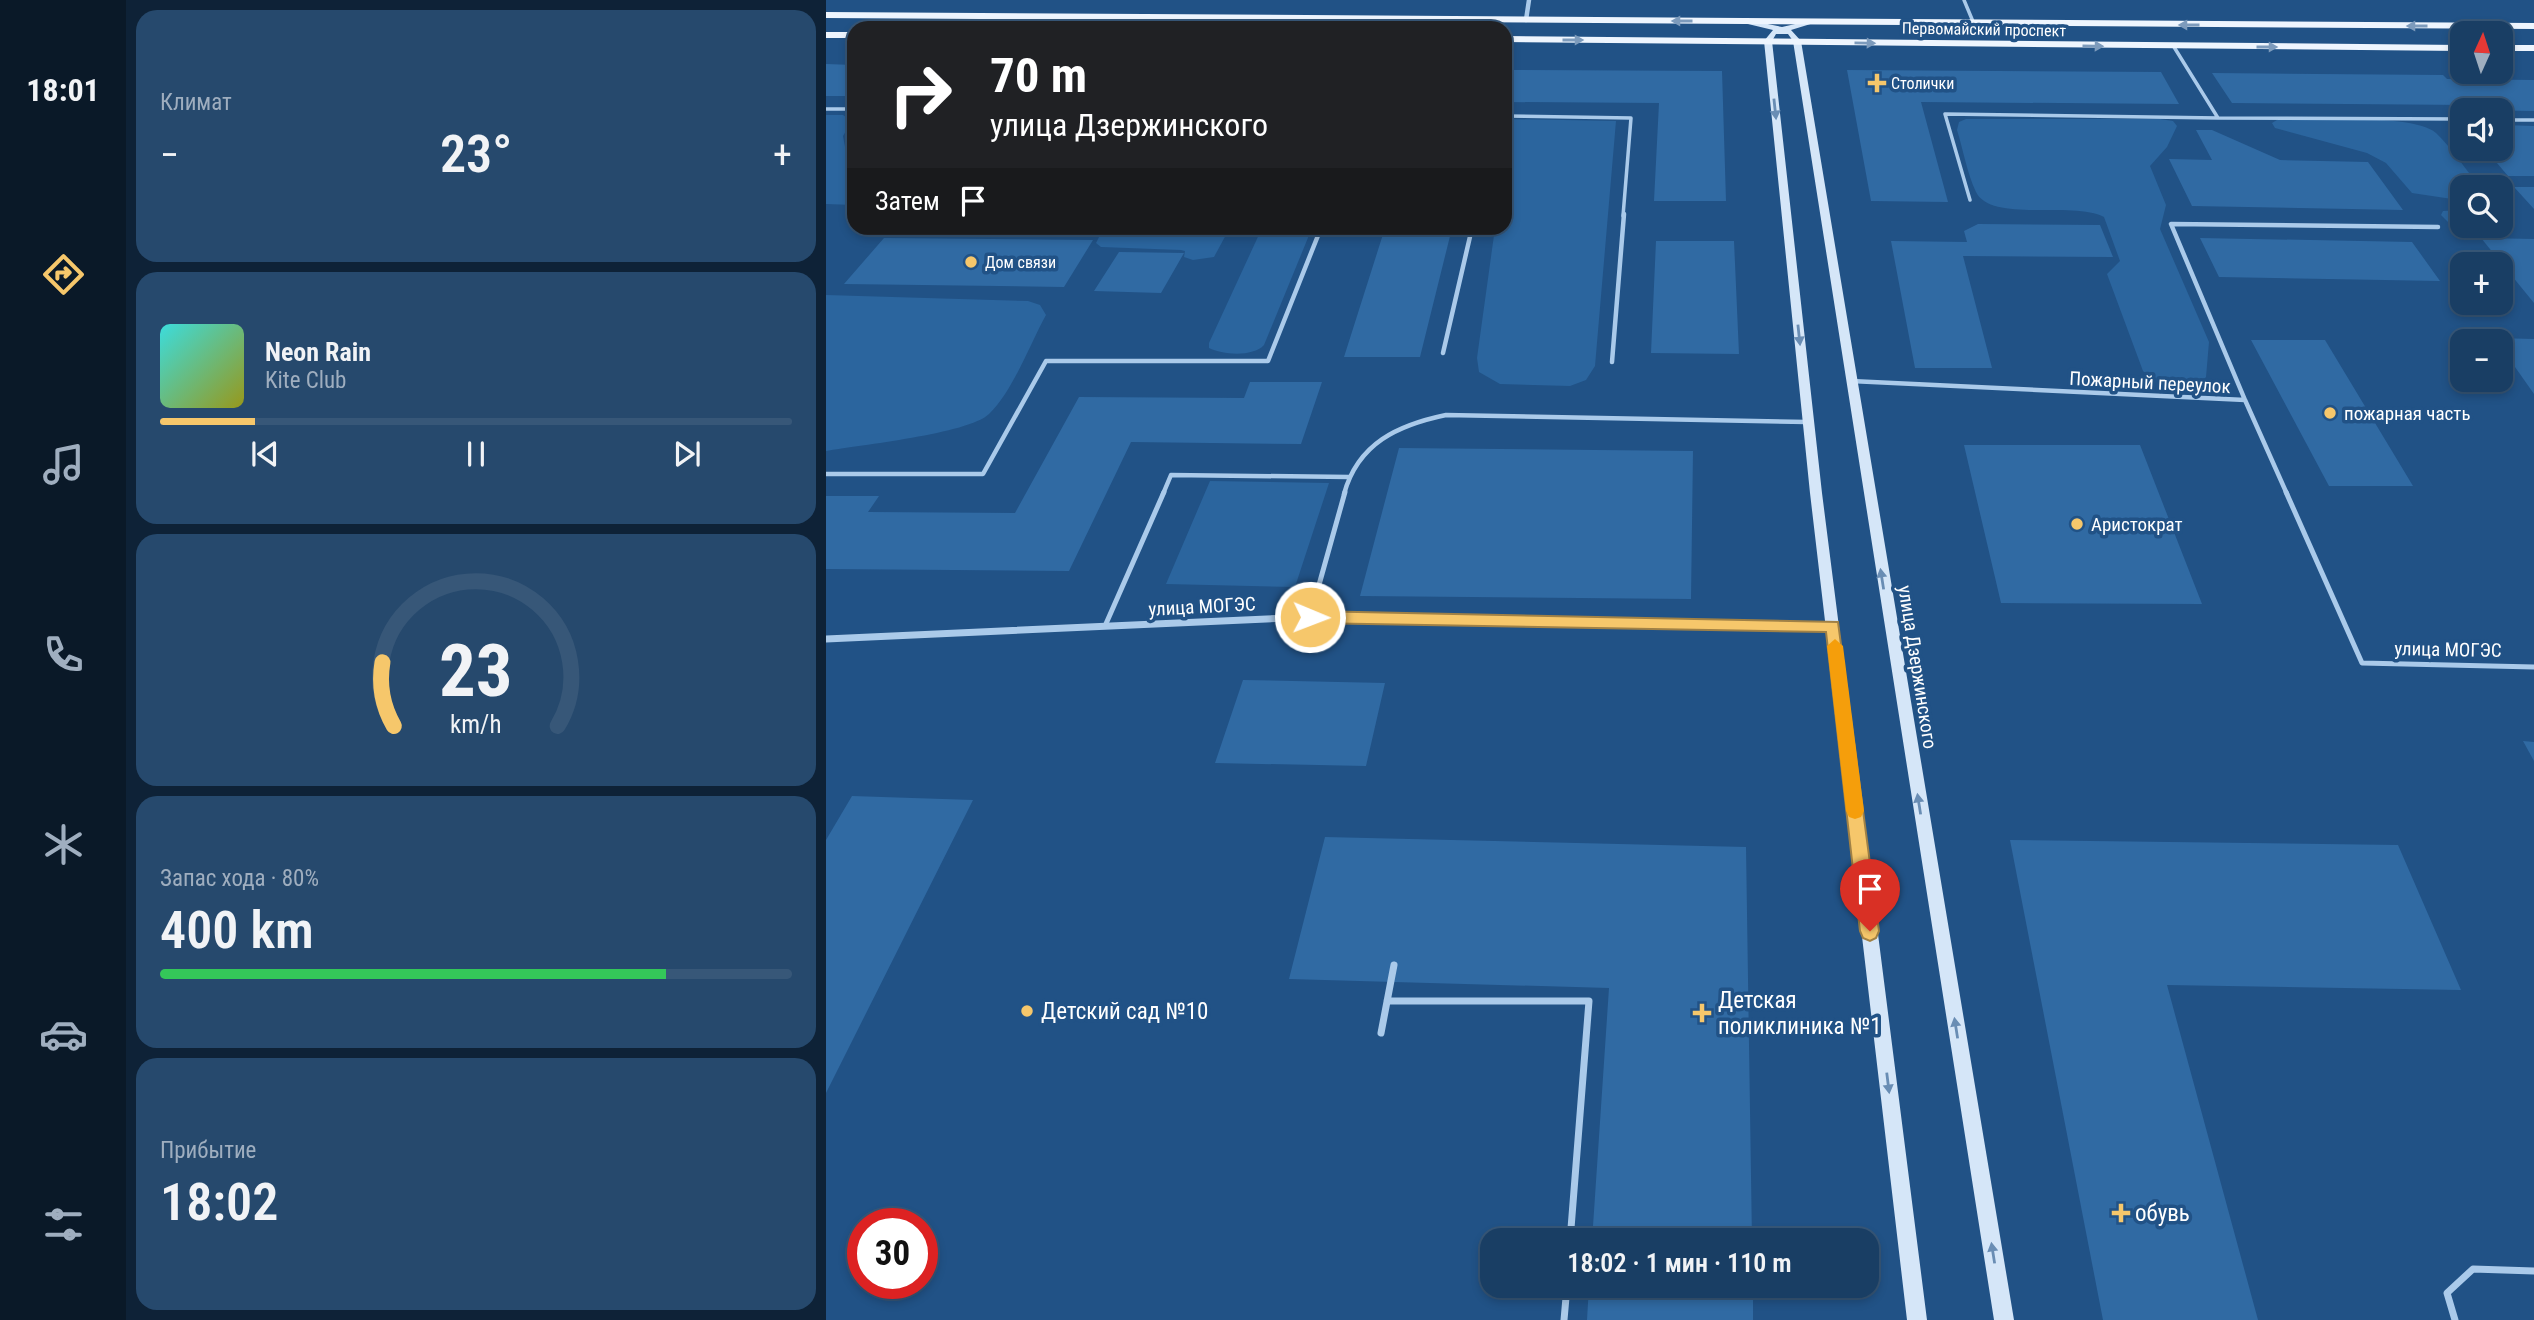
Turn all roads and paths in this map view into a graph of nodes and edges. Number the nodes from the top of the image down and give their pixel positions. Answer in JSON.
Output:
{"nodes":[{"id":1,"x":1529,"y":0,"type":"edge"},
{"id":2,"x":1964,"y":0,"type":"edge"},
{"id":3,"x":826,"y":15,"type":"edge"},
{"id":4,"x":1526,"y":20,"type":"junction"},
{"id":5,"x":1751,"y":22,"type":"junction"},
{"id":6,"x":1813,"y":22,"type":"junction"},
{"id":7,"x":1973,"y":24,"type":"junction"},
{"id":8,"x":2534,"y":26,"type":"edge"},
{"id":9,"x":1782,"y":29,"type":"junction"},
{"id":10,"x":826,"y":35,"type":"edge"},
{"id":11,"x":847,"y":35,"type":"edge"},
{"id":12,"x":1512,"y":39,"type":"edge"},
{"id":13,"x":1768,"y":41,"type":"junction"},
{"id":14,"x":1797,"y":41,"type":"junction"},
{"id":15,"x":2174,"y":47,"type":"junction"},
{"id":16,"x":2450,"y":48,"type":"edge"},
{"id":17,"x":2513,"y":49,"type":"edge"},
{"id":18,"x":2532,"y":50,"type":"edge"},
{"id":19,"x":826,"y":109,"type":"edge"},
{"id":20,"x":847,"y":109,"type":"edge"},
{"id":21,"x":1512,"y":116,"type":"edge"},
{"id":22,"x":2218,"y":118,"type":"junction"},
{"id":23,"x":2450,"y":119,"type":"edge"},
{"id":24,"x":2513,"y":120,"type":"edge"},
{"id":25,"x":2534,"y":120,"type":"edge"},
{"id":26,"x":1970,"y":200,"type":"dead end"},
{"id":27,"x":2438,"y":227,"type":"dead end"},
{"id":28,"x":1318,"y":235,"type":"edge"},
{"id":29,"x":1470,"y":235,"type":"edge"},
{"id":30,"x":1443,"y":353,"type":"dead end"},
{"id":31,"x":1612,"y":362,"type":"dead end"},
{"id":32,"x":1850,"y":381,"type":"junction"},
{"id":33,"x":2245,"y":400,"type":"junction"},
{"id":34,"x":1808,"y":422,"type":"junction"},
{"id":35,"x":826,"y":474,"type":"edge"},
{"id":36,"x":1349,"y":477,"type":"junction"},
{"id":37,"x":1310,"y":617,"type":"junction"},
{"id":38,"x":1105,"y":626,"type":"junction"},
{"id":39,"x":1833,"y":626,"type":"junction"},
{"id":40,"x":826,"y":639,"type":"edge"},
{"id":41,"x":2362,"y":663,"type":"joint"},
{"id":42,"x":2534,"y":667,"type":"edge"},
{"id":43,"x":1394,"y":965,"type":"dead end"},
{"id":44,"x":1387,"y":1000,"type":"junction"},
{"id":45,"x":1381,"y":1033,"type":"dead end"},
{"id":46,"x":1571,"y":1228,"type":"edge"},
{"id":47,"x":2534,"y":1270,"type":"edge"},
{"id":48,"x":1566,"y":1298,"type":"edge"},
{"id":49,"x":1564,"y":1320,"type":"edge"},
{"id":50,"x":1917,"y":1320,"type":"edge"},
{"id":51,"x":2004,"y":1320,"type":"edge"},
{"id":52,"x":2455,"y":1320,"type":"edge"}],
"edges":[{"from":1,"to":4,"type":"street"},
{"from":2,"to":7,"type":"lane"},
{"from":3,"to":4,"type":"main road","name":"Первомайский проспект"},
{"from":5,"to":4,"type":"main road","name":"Первомайский проспект","one_way":true},
{"from":5,"to":6,"type":"main road","name":"Первомайский проспект"},
{"from":5,"to":9,"type":"main road"},
{"from":6,"to":7,"type":"main road","name":"Первомайский проспект"},
{"from":6,"to":9,"type":"main road"},
{"from":8,"to":7,"type":"main road","name":"Первомайский проспект","one_way":true},
{"from":9,"to":13,"type":"main road"},
{"from":9,"to":14,"type":"main road"},
{"from":10,"to":11,"type":"main road"},
{"from":12,"to":13,"type":"main road","name":"Первомайский проспект","one_way":true},
{"from":13,"to":14,"type":"main road","name":"Первомайский проспект"},
{"from":13,"to":34,"type":"main road","one_way":true},
{"from":14,"to":15,"type":"main road","name":"Первомайский проспект","one_way":true},
{"from":14,"to":32,"type":"main road","name":"улица Дзержинского"},
{"from":15,"to":16,"type":"main road","name":"Первомайский проспект","one_way":true},
{"from":15,"to":22,"type":"lane"},
{"from":17,"to":18,"type":"main road"},
{"from":19,"to":20,"type":"lane"},
{"from":21,"to":31,"type":"lane"},
{"from":22,"to":23,"type":"lane"},
{"from":22,"to":26,"type":"lane"},
{"from":24,"to":25,"type":"lane"},
{"from":27,"to":33,"type":"lane"},
{"from":28,"to":35,"type":"lane"},
{"from":29,"to":30,"type":"lane"},
{"from":32,"to":33,"type":"lane","name":"Пожарный переулок"},
{"from":51,"to":32,"type":"main road","name":"улица Дзержинского","one_way":true},
{"from":33,"to":41,"type":"lane","name":"Пожарный переулок"},
{"from":34,"to":36,"type":"lane"},
{"from":34,"to":39,"type":"main road"},
{"from":36,"to":37,"type":"lane"},
{"from":36,"to":38,"type":"lane"},
{"from":37,"to":38,"type":"street","name":"улица МОГЭС"},
{"from":37,"to":39,"type":"street","name":"улица МОГЭС"},
{"from":38,"to":40,"type":"street","name":"улица МОГЭС"},
{"from":39,"to":50,"type":"main road","one_way":true},
{"from":41,"to":42,"type":"lane","name":"улица МОГЭС"},
{"from":43,"to":44,"type":"lane"},
{"from":44,"to":45,"type":"lane"},
{"from":44,"to":46,"type":"lane"},
{"from":47,"to":52,"type":"lane"},
{"from":48,"to":49,"type":"lane"}]}
